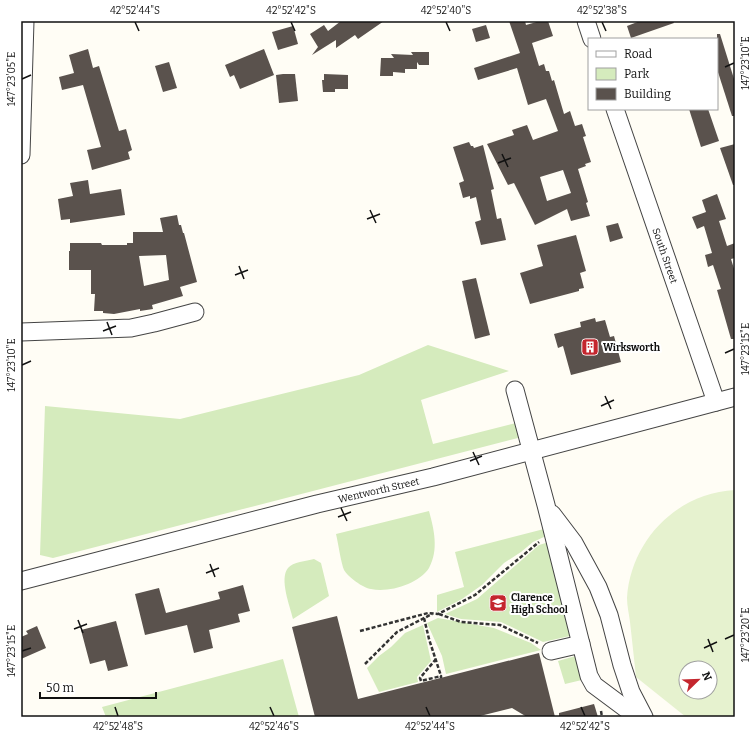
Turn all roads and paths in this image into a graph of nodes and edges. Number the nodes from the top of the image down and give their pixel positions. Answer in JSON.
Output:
{"nodes":[{"id":1,"x":25,"y":21,"type":"edge"},
{"id":2,"x":586,"y":21,"type":"edge"},
{"id":3,"x":592,"y":38,"type":"edge"},
{"id":4,"x":615,"y":110,"type":"edge"},
{"id":5,"x":21,"y":155,"type":"edge"},
{"id":6,"x":195,"y":312,"type":"dead end"},
{"id":7,"x":21,"y":332,"type":"edge"},
{"id":8,"x":515,"y":390,"type":"dead end"},
{"id":9,"x":735,"y":397,"type":"edge"},
{"id":10,"x":716,"y":402,"type":"junction"},
{"id":11,"x":532,"y":451,"type":"junction"},
{"id":12,"x":546,"y":505,"type":"junction"},
{"id":13,"x":554,"y":538,"type":"junction"},
{"id":14,"x":21,"y":581,"type":"edge"},
{"id":15,"x":432,"y":614,"type":"junction"},
{"id":16,"x":438,"y":614,"type":"junction"},
{"id":17,"x":424,"y":618,"type":"junction"},
{"id":18,"x":360,"y":631,"type":"dead end"},
{"id":19,"x":581,"y":644,"type":"junction"},
{"id":20,"x":551,"y":651,"type":"joint"},
{"id":21,"x":436,"y":658,"type":"junction"},
{"id":22,"x":365,"y":664,"type":"dead end"},
{"id":23,"x":637,"y":717,"type":"edge"},
{"id":24,"x":644,"y":717,"type":"edge"}],
"edges":[{"from":1,"to":5,"type":"street"},
{"from":2,"to":3,"type":"street"},
{"from":4,"to":10,"type":"street","name":"South Street"},
{"from":6,"to":7,"type":"street"},
{"from":8,"to":11,"type":"street"},
{"from":9,"to":10,"type":"street","name":"Wentworth Street"},
{"from":10,"to":11,"type":"street","name":"Wentworth Street"},
{"from":11,"to":12,"type":"street"},
{"from":11,"to":14,"type":"street","name":"Wentworth Street"},
{"from":12,"to":13,"type":"street"},
{"from":12,"to":24,"type":"street"},
{"from":13,"to":16,"type":"path"},
{"from":13,"to":19,"type":"street"},
{"from":15,"to":16,"type":"path"},
{"from":15,"to":17,"type":"path"},
{"from":15,"to":18,"type":"path"},
{"from":16,"to":20,"type":"path"},
{"from":17,"to":21,"type":"path"},
{"from":17,"to":22,"type":"path"},
{"from":19,"to":20,"type":"street"},
{"from":19,"to":23,"type":"street"},
{"from":21,"to":21,"type":"path"}]}
